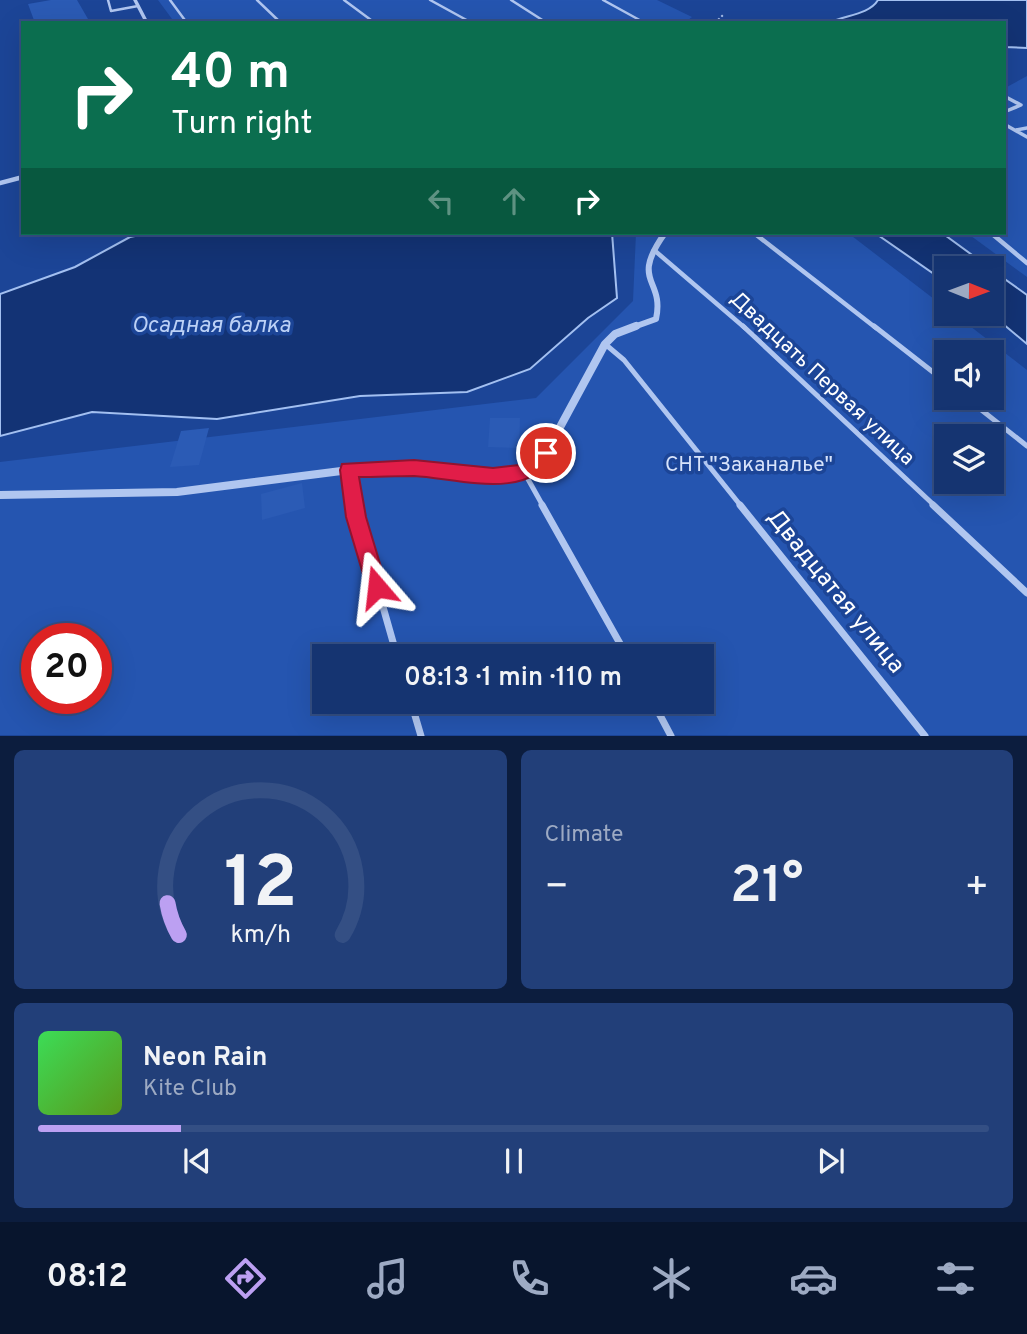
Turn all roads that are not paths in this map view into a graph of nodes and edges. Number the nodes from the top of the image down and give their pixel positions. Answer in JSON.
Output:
{"nodes":[{"id":1,"x":108,"y":0,"type":"edge"},
{"id":2,"x":135,"y":0,"type":"edge"},
{"id":3,"x":170,"y":0,"type":"edge"},
{"id":4,"x":257,"y":0,"type":"edge"},
{"id":5,"x":344,"y":0,"type":"edge"},
{"id":6,"x":430,"y":0,"type":"edge"},
{"id":7,"x":511,"y":0,"type":"edge"},
{"id":8,"x":603,"y":0,"type":"edge"},
{"id":9,"x":138,"y":6,"type":"junction"},
{"id":10,"x":146,"y":21,"type":"edge"},
{"id":11,"x":186,"y":21,"type":"edge"},
{"id":12,"x":279,"y":21,"type":"edge"},
{"id":13,"x":372,"y":21,"type":"edge"},
{"id":14,"x":468,"y":21,"type":"edge"},
{"id":15,"x":544,"y":21,"type":"edge"},
{"id":16,"x":641,"y":21,"type":"edge"},
{"id":17,"x":1006,"y":97,"type":"edge"},
{"id":18,"x":1006,"y":111,"type":"edge"},
{"id":19,"x":1006,"y":125,"type":"edge"},
{"id":20,"x":1027,"y":128,"type":"edge"},
{"id":21,"x":1016,"y":130,"type":"junction"},
{"id":22,"x":1027,"y":137,"type":"edge"},
{"id":23,"x":21,"y":178,"type":"edge"},
{"id":24,"x":0,"y":183,"type":"edge"},
{"id":25,"x":664,"y":235,"type":"edge"},
{"id":26,"x":757,"y":235,"type":"edge"},
{"id":27,"x":993,"y":235,"type":"edge"},
{"id":28,"x":654,"y":250,"type":"junction"},
{"id":29,"x":1027,"y":263,"type":"edge"},
{"id":30,"x":606,"y":344,"type":"junction"},
{"id":31,"x":934,"y":373,"type":"edge"},
{"id":32,"x":981,"y":410,"type":"edge"},
{"id":33,"x":1027,"y":446,"type":"edge"},
{"id":34,"x":349,"y":470,"type":"junction"},
{"id":35,"x":524,"y":472,"type":"junction"},
{"id":36,"x":0,"y":495,"type":"edge"},
{"id":37,"x":1027,"y":593,"type":"edge"},
{"id":38,"x":393,"y":644,"type":"edge"},
{"id":39,"x":620,"y":644,"type":"edge"},
{"id":40,"x":415,"y":714,"type":"edge"},
{"id":41,"x":659,"y":714,"type":"edge"},
{"id":42,"x":421,"y":736,"type":"edge"},
{"id":43,"x":671,"y":736,"type":"edge"},
{"id":44,"x":925,"y":736,"type":"edge"}],
"edges":[{"from":1,"to":9,"type":"lane"},
{"from":2,"to":9,"type":"street"},
{"from":3,"to":11,"type":"lane"},
{"from":4,"to":12,"type":"lane"},
{"from":5,"to":13,"type":"lane"},
{"from":6,"to":14,"type":"lane"},
{"from":7,"to":15,"type":"lane"},
{"from":8,"to":16,"type":"lane"},
{"from":9,"to":10,"type":"street"},
{"from":17,"to":18,"type":"lane"},
{"from":19,"to":21,"type":"lane"},
{"from":20,"to":21,"type":"lane"},
{"from":21,"to":22,"type":"lane"},
{"from":23,"to":24,"type":"street"},
{"from":25,"to":28,"type":"street"},
{"from":26,"to":31,"type":"lane"},
{"from":27,"to":29,"type":"lane"},
{"from":28,"to":30,"type":"street"},
{"from":28,"to":37,"type":"lane","name":"Двадцать Первая улица"},
{"from":30,"to":35,"type":"street"},
{"from":30,"to":44,"type":"lane","name":"Двадцатая улица"},
{"from":32,"to":33,"type":"lane"},
{"from":34,"to":35,"type":"street"},
{"from":34,"to":36,"type":"street"},
{"from":34,"to":38,"type":"lane"},
{"from":35,"to":39,"type":"lane"},
{"from":40,"to":42,"type":"lane"},
{"from":41,"to":43,"type":"lane"}]}
